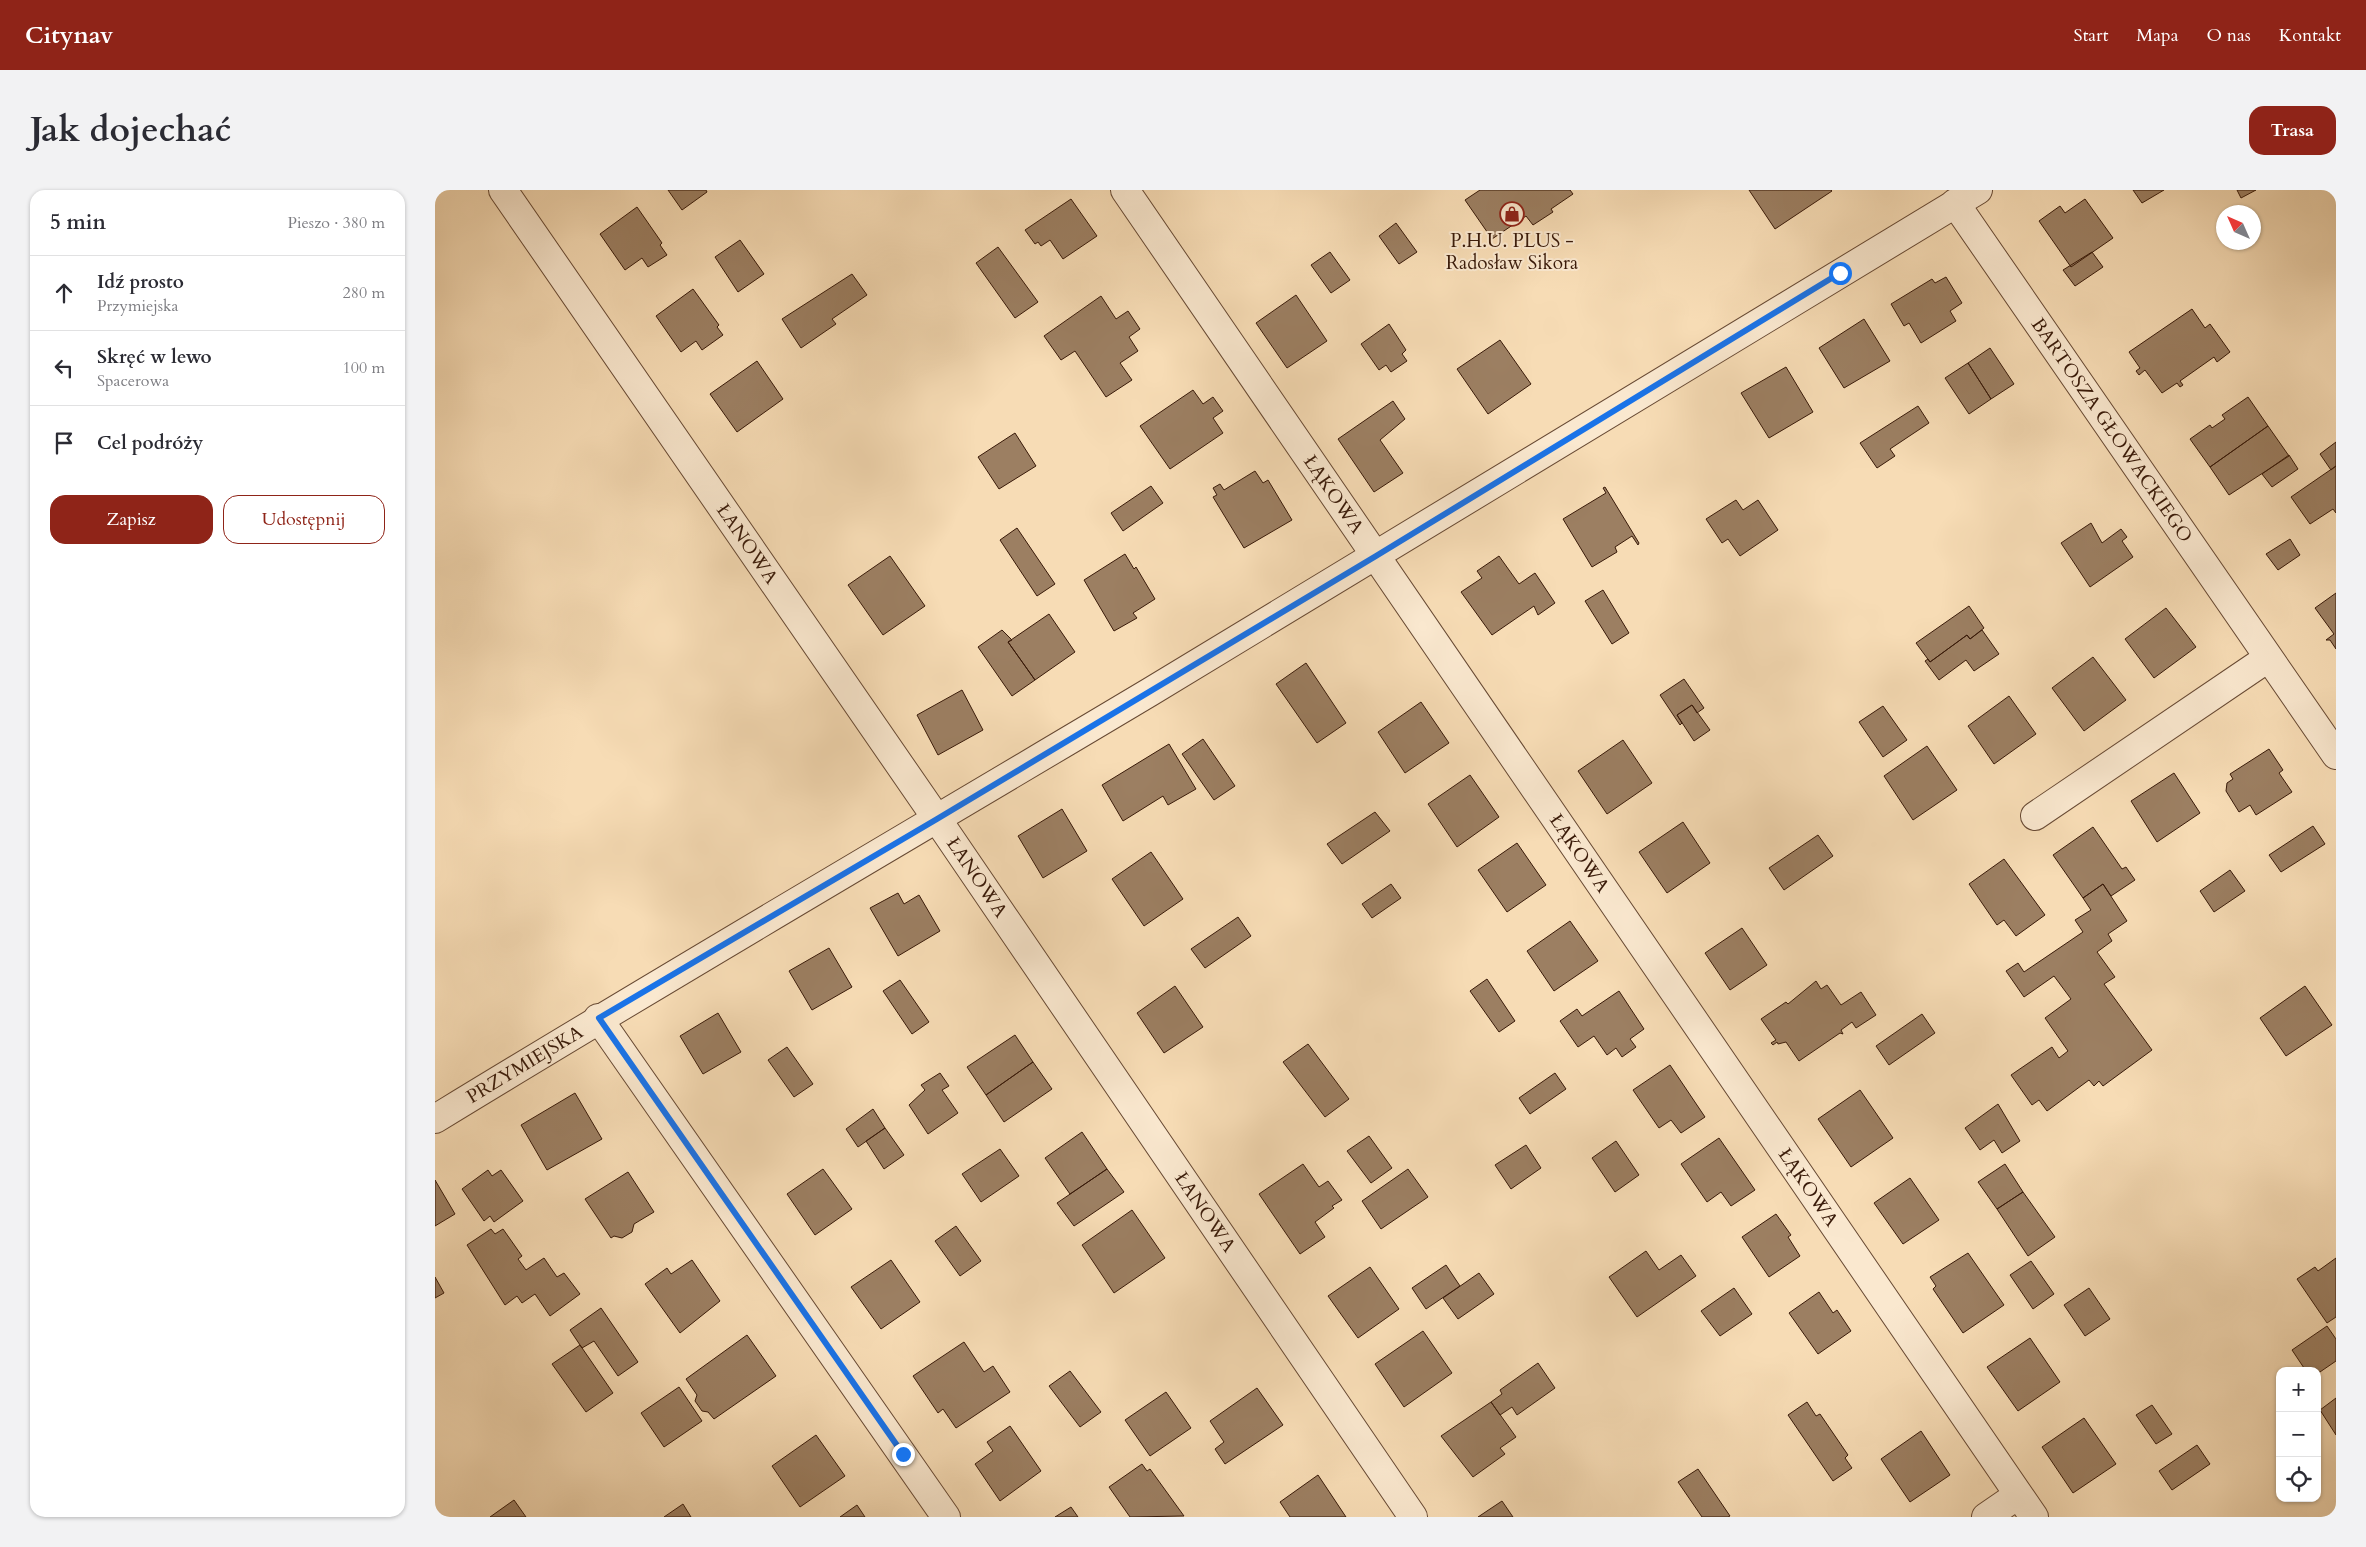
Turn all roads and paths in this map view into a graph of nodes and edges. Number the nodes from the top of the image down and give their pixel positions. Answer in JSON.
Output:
{"nodes":[{"id":1,"x":503,"y":190,"type":"edge"},
{"id":2,"x":1125,"y":190,"type":"edge"},
{"id":3,"x":1966,"y":197,"type":"edge"},
{"id":4,"x":1376,"y":556,"type":"junction"},
{"id":5,"x":2268,"y":658,"type":"junction"},
{"id":6,"x":2336,"y":755,"type":"edge"},
{"id":7,"x":2035,"y":816,"type":"dead end"},
{"id":8,"x":937,"y":819,"type":"junction"},
{"id":9,"x":599,"y":1018,"type":"junction"},
{"id":10,"x":435,"y":1118,"type":"edge"},
{"id":11,"x":2018,"y":1495,"type":"junction"},
{"id":12,"x":946,"y":1517,"type":"edge"},
{"id":13,"x":1413,"y":1517,"type":"edge"},
{"id":14,"x":1986,"y":1517,"type":"edge"},
{"id":15,"x":2034,"y":1517,"type":"edge"}],
"edges":[{"from":1,"to":8,"type":"street","name":"ŁANOWA"},
{"from":2,"to":4,"type":"street","name":"ŁĄKOWA"},
{"from":3,"to":4,"type":"street","name":"PRZYMIEJSKA"},
{"from":3,"to":5,"type":"street","name":"BARTOSZA GŁOWACKIEGO"},
{"from":4,"to":8,"type":"street","name":"PRZYMIEJSKA"},
{"from":4,"to":11,"type":"street","name":"ŁĄKOWA"},
{"from":5,"to":6,"type":"street","name":"BARTOSZA GŁOWACKIEGO"},
{"from":5,"to":7,"type":"street"},
{"from":8,"to":9,"type":"street","name":"PRZYMIEJSKA"},
{"from":8,"to":13,"type":"street","name":"ŁANOWA"},
{"from":9,"to":10,"type":"street","name":"PRZYMIEJSKA"},
{"from":9,"to":12,"type":"street"},
{"from":11,"to":14,"type":"street"},
{"from":11,"to":15,"type":"street","name":"ŁĄKOWA"}]}
